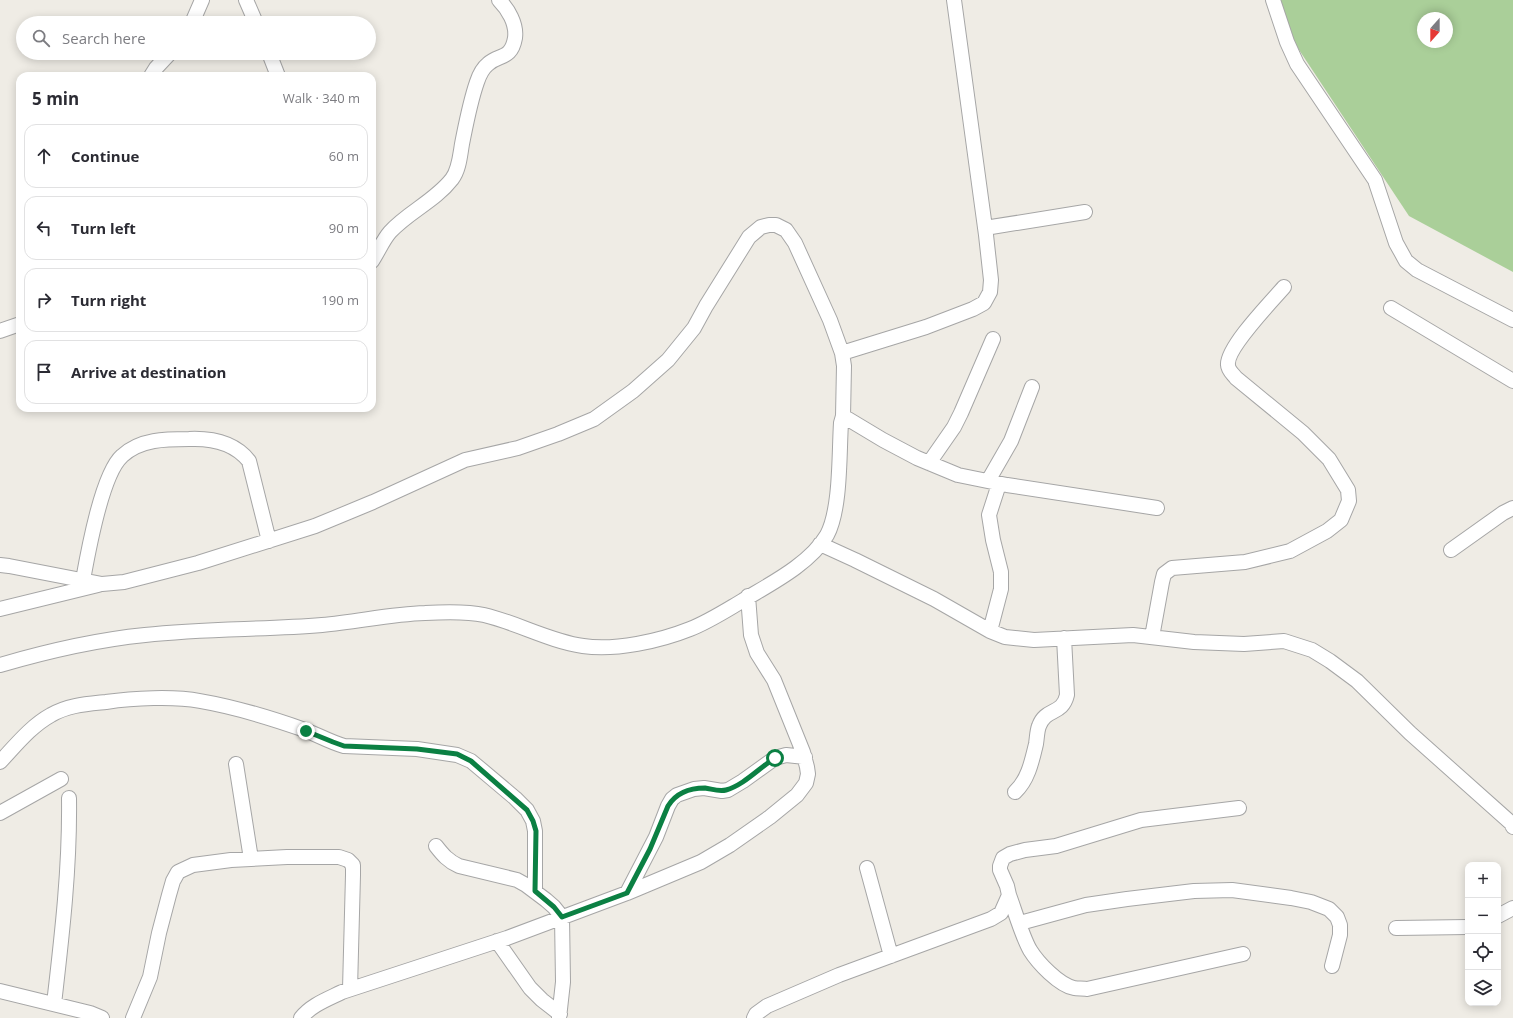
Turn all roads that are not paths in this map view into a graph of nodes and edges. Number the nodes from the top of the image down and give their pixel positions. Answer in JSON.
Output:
{"nodes":[{"id":1,"x":202,"y":0,"type":"edge"},
{"id":2,"x":246,"y":0,"type":"edge"},
{"id":3,"x":499,"y":0,"type":"edge"},
{"id":4,"x":954,"y":0,"type":"edge"},
{"id":5,"x":1273,"y":0,"type":"edge"},
{"id":6,"x":195,"y":16,"type":"edge"},
{"id":7,"x":253,"y":16,"type":"edge"},
{"id":8,"x":163,"y":60,"type":"edge"},
{"id":9,"x":272,"y":60,"type":"edge"},
{"id":10,"x":154,"y":72,"type":"edge"},
{"id":11,"x":276,"y":72,"type":"edge"},
{"id":12,"x":1085,"y":212,"type":"dead end"},
{"id":13,"x":985,"y":228,"type":"junction"},
{"id":14,"x":376,"y":254,"type":"edge"},
{"id":15,"x":1284,"y":287,"type":"dead end"},
{"id":16,"x":1391,"y":308,"type":"dead end"},
{"id":17,"x":1513,"y":320,"type":"edge"},
{"id":18,"x":16,"y":325,"type":"edge"},
{"id":19,"x":0,"y":331,"type":"edge"},
{"id":20,"x":993,"y":339,"type":"dead end"},
{"id":21,"x":842,"y":353,"type":"junction"},
{"id":22,"x":1513,"y":381,"type":"edge"},
{"id":23,"x":1032,"y":387,"type":"dead end"},
{"id":24,"x":844,"y":416,"type":"junction"},
{"id":25,"x":929,"y":463,"type":"junction"},
{"id":26,"x":994,"y":483,"type":"junction"},
{"id":27,"x":1157,"y":508,"type":"dead end"},
{"id":28,"x":1513,"y":508,"type":"edge"},
{"id":29,"x":269,"y":541,"type":"junction"},
{"id":30,"x":820,"y":544,"type":"junction"},
{"id":31,"x":1451,"y":550,"type":"dead end"},
{"id":32,"x":0,"y":565,"type":"edge"},
{"id":33,"x":83,"y":580,"type":"junction"},
{"id":34,"x":102,"y":584,"type":"junction"},
{"id":35,"x":748,"y":596,"type":"junction"},
{"id":36,"x":0,"y":609,"type":"edge"},
{"id":37,"x":990,"y":631,"type":"junction"},
{"id":38,"x":1152,"y":637,"type":"junction"},
{"id":39,"x":1064,"y":638,"type":"junction"},
{"id":40,"x":0,"y":665,"type":"edge"},
{"id":41,"x":805,"y":757,"type":"junction"},
{"id":42,"x":0,"y":762,"type":"edge"},
{"id":43,"x":236,"y":764,"type":"dead end"},
{"id":44,"x":61,"y":779,"type":"dead end"},
{"id":45,"x":1015,"y":792,"type":"dead end"},
{"id":46,"x":68,"y":798,"type":"dead end"},
{"id":47,"x":1239,"y":808,"type":"dead end"},
{"id":48,"x":0,"y":813,"type":"edge"},
{"id":49,"x":1513,"y":827,"type":"edge"},
{"id":50,"x":436,"y":846,"type":"dead end"},
{"id":51,"x":251,"y":859,"type":"junction"},
{"id":52,"x":867,"y":868,"type":"dead end"},
{"id":53,"x":535,"y":891,"type":"junction"},
{"id":54,"x":627,"y":893,"type":"junction"},
{"id":55,"x":1009,"y":895,"type":"junction"},
{"id":56,"x":1513,"y":908,"type":"edge"},
{"id":57,"x":1501,"y":914,"type":"edge"},
{"id":58,"x":562,"y":917,"type":"junction"},
{"id":59,"x":1020,"y":923,"type":"junction"},
{"id":60,"x":1465,"y":927,"type":"edge"},
{"id":61,"x":1396,"y":928,"type":"dead end"},
{"id":62,"x":497,"y":941,"type":"junction"},
{"id":63,"x":1243,"y":954,"type":"dead end"},
{"id":64,"x":891,"y":956,"type":"junction"},
{"id":65,"x":1332,"y":966,"type":"dead end"},
{"id":66,"x":350,"y":989,"type":"junction"},
{"id":67,"x":0,"y":991,"type":"edge"},
{"id":68,"x":54,"y":1004,"type":"junction"},
{"id":69,"x":560,"y":1016,"type":"edge"},
{"id":70,"x":102,"y":1018,"type":"edge"},
{"id":71,"x":133,"y":1018,"type":"edge"},
{"id":72,"x":301,"y":1018,"type":"edge"},
{"id":73,"x":754,"y":1018,"type":"edge"}],
"edges":[{"from":1,"to":6,"type":"street"},
{"from":2,"to":7,"type":"street"},
{"from":3,"to":14,"type":"street"},
{"from":4,"to":13,"type":"street"},
{"from":5,"to":17,"type":"street"},
{"from":8,"to":10,"type":"street"},
{"from":9,"to":11,"type":"street"},
{"from":12,"to":13,"type":"street"},
{"from":13,"to":21,"type":"street"},
{"from":15,"to":38,"type":"street"},
{"from":16,"to":22,"type":"street"},
{"from":18,"to":19,"type":"street"},
{"from":20,"to":25,"type":"street"},
{"from":21,"to":24,"type":"street"},
{"from":21,"to":29,"type":"street"},
{"from":23,"to":26,"type":"street"},
{"from":24,"to":25,"type":"street"},
{"from":24,"to":30,"type":"street"},
{"from":25,"to":26,"type":"street"},
{"from":26,"to":27,"type":"street"},
{"from":26,"to":37,"type":"street"},
{"from":28,"to":31,"type":"street"},
{"from":29,"to":33,"type":"street"},
{"from":29,"to":34,"type":"street"},
{"from":30,"to":35,"type":"street"},
{"from":30,"to":37,"type":"street"},
{"from":32,"to":33,"type":"street"},
{"from":33,"to":34,"type":"street"},
{"from":34,"to":36,"type":"street"},
{"from":35,"to":40,"type":"street"},
{"from":35,"to":41,"type":"street"},
{"from":37,"to":39,"type":"street"},
{"from":38,"to":39,"type":"street"},
{"from":38,"to":49,"type":"street"},
{"from":39,"to":45,"type":"street"},
{"from":41,"to":54,"type":"street"},
{"from":41,"to":54,"type":"street"},
{"from":42,"to":53,"type":"street"},
{"from":43,"to":51,"type":"street"},
{"from":44,"to":48,"type":"street"},
{"from":46,"to":68,"type":"street"},
{"from":47,"to":55,"type":"street"},
{"from":50,"to":53,"type":"street"},
{"from":51,"to":66,"type":"street"},
{"from":51,"to":71,"type":"street"},
{"from":52,"to":64,"type":"street"},
{"from":53,"to":58,"type":"street"},
{"from":54,"to":58,"type":"street"},
{"from":55,"to":59,"type":"street"},
{"from":55,"to":64,"type":"street"},
{"from":56,"to":57,"type":"street"},
{"from":58,"to":62,"type":"street"},
{"from":58,"to":69,"type":"street"},
{"from":59,"to":63,"type":"street"},
{"from":59,"to":65,"type":"street"},
{"from":60,"to":61,"type":"street"},
{"from":62,"to":66,"type":"street"},
{"from":62,"to":69,"type":"street"},
{"from":64,"to":73,"type":"street"},
{"from":66,"to":72,"type":"street"},
{"from":67,"to":68,"type":"street"},
{"from":68,"to":70,"type":"street"}]}
